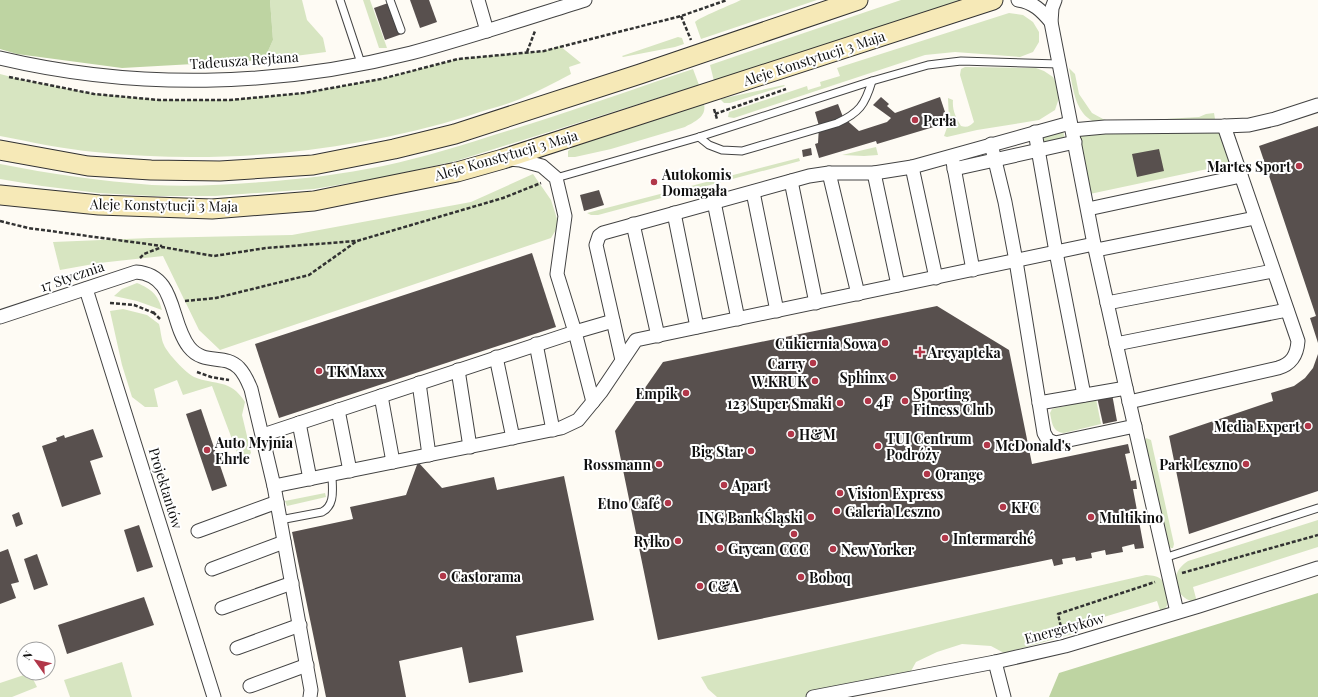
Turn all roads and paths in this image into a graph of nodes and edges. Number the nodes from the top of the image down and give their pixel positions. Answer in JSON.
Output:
{"nodes":[{"id":1,"x":340,"y":0,"type":"edge"},
{"id":2,"x":390,"y":0,"type":"edge"},
{"id":3,"x":478,"y":0,"type":"edge"},
{"id":4,"x":585,"y":0,"type":"edge"},
{"id":5,"x":727,"y":0,"type":"edge"},
{"id":6,"x":858,"y":0,"type":"edge"},
{"id":7,"x":993,"y":0,"type":"edge"},
{"id":8,"x":1018,"y":0,"type":"edge"},
{"id":9,"x":1055,"y":0,"type":"edge"},
{"id":10,"x":681,"y":16,"type":"dead end"},
{"id":11,"x":1051,"y":22,"type":"junction"},
{"id":12,"x":537,"y":25,"type":"dead end"},
{"id":13,"x":401,"y":30,"type":"dead end"},
{"id":14,"x":487,"y":31,"type":"junction"},
{"id":15,"x":527,"y":52,"type":"dead end"},
{"id":16,"x":0,"y":58,"type":"edge"},
{"id":17,"x":361,"y":63,"type":"junction"},
{"id":18,"x":1059,"y":64,"type":"junction"},
{"id":19,"x":872,"y":81,"type":"junction"},
{"id":20,"x":786,"y":89,"type":"dead end"},
{"id":21,"x":1318,"y":105,"type":"edge"},
{"id":22,"x":715,"y":114,"type":"dead end"},
{"id":23,"x":1224,"y":126,"type":"junction"},
{"id":24,"x":1036,"y":132,"type":"junction"},
{"id":25,"x":1072,"y":132,"type":"junction"},
{"id":26,"x":699,"y":137,"type":"junction"},
{"id":27,"x":991,"y":144,"type":"junction"},
{"id":28,"x":0,"y":150,"type":"edge"},
{"id":29,"x":1038,"y":150,"type":"junction"},
{"id":30,"x":952,"y":155,"type":"junction"},
{"id":31,"x":503,"y":159,"type":"junction"},
{"id":32,"x":995,"y":160,"type":"junction"},
{"id":33,"x":912,"y":167,"type":"junction"},
{"id":34,"x":954,"y":169,"type":"junction"},
{"id":35,"x":829,"y":173,"type":"junction"},
{"id":36,"x":874,"y":173,"type":"junction"},
{"id":37,"x":1241,"y":176,"type":"junction"},
{"id":38,"x":556,"y":178,"type":"junction"},
{"id":39,"x":791,"y":181,"type":"junction"},
{"id":40,"x":753,"y":192,"type":"junction"},
{"id":41,"x":0,"y":195,"type":"edge"},
{"id":42,"x":714,"y":202,"type":"junction"},
{"id":43,"x":1088,"y":209,"type":"junction"},
{"id":44,"x":674,"y":213,"type":"junction"},
{"id":45,"x":1256,"y":218,"type":"junction"},
{"id":46,"x":0,"y":221,"type":"edge"},
{"id":47,"x":633,"y":224,"type":"junction"},
{"id":48,"x":357,"y":241,"type":"junction"},
{"id":49,"x":162,"y":246,"type":"junction"},
{"id":50,"x":1095,"y":247,"type":"junction"},
{"id":51,"x":1056,"y":252,"type":"junction"},
{"id":52,"x":1016,"y":261,"type":"junction"},
{"id":53,"x":973,"y":270,"type":"junction"},
{"id":54,"x":1273,"y":271,"type":"junction"},
{"id":55,"x":136,"y":272,"type":"junction"},
{"id":56,"x":936,"y":278,"type":"junction"},
{"id":57,"x":898,"y":286,"type":"junction"},
{"id":58,"x":86,"y":288,"type":"junction"},
{"id":59,"x":858,"y":294,"type":"junction"},
{"id":60,"x":170,"y":302,"type":"junction"},
{"id":61,"x":110,"y":303,"type":"dead end"},
{"id":62,"x":816,"y":303,"type":"junction"},
{"id":63,"x":1107,"y":303,"type":"junction"},
{"id":64,"x":1287,"y":310,"type":"junction"},
{"id":65,"x":777,"y":311,"type":"junction"},
{"id":66,"x":0,"y":318,"type":"edge"},
{"id":67,"x":738,"y":319,"type":"junction"},
{"id":68,"x":613,"y":321,"type":"junction"},
{"id":69,"x":177,"y":322,"type":"junction"},
{"id":70,"x":697,"y":327,"type":"junction"},
{"id":71,"x":575,"y":332,"type":"junction"},
{"id":72,"x":658,"y":336,"type":"junction"},
{"id":73,"x":536,"y":344,"type":"junction"},
{"id":74,"x":1116,"y":344,"type":"junction"},
{"id":75,"x":496,"y":357,"type":"junction"},
{"id":76,"x":622,"y":360,"type":"junction"},
{"id":77,"x":458,"y":370,"type":"junction"},
{"id":78,"x":419,"y":383,"type":"junction"},
{"id":79,"x":1126,"y":388,"type":"junction"},
{"id":80,"x":1084,"y":395,"type":"junction"},
{"id":81,"x":381,"y":396,"type":"junction"},
{"id":82,"x":593,"y":402,"type":"junction"},
{"id":83,"x":1129,"y":402,"type":"junction"},
{"id":84,"x":1039,"y":403,"type":"junction"},
{"id":85,"x":338,"y":410,"type":"junction"},
{"id":86,"x":299,"y":423,"type":"junction"},
{"id":87,"x":1135,"y":426,"type":"junction"},
{"id":88,"x":553,"y":430,"type":"junction"},
{"id":89,"x":262,"y":435,"type":"junction"},
{"id":90,"x":513,"y":438,"type":"junction"},
{"id":91,"x":470,"y":447,"type":"junction"},
{"id":92,"x":428,"y":455,"type":"junction"},
{"id":93,"x":393,"y":462,"type":"junction"},
{"id":94,"x":350,"y":471,"type":"junction"},
{"id":95,"x":332,"y":475,"type":"junction"},
{"id":96,"x":310,"y":479,"type":"junction"},
{"id":97,"x":274,"y":486,"type":"junction"},
{"id":98,"x":277,"y":502,"type":"junction"},
{"id":99,"x":1318,"y":508,"type":"edge"},
{"id":100,"x":280,"y":520,"type":"junction"},
{"id":101,"x":198,"y":532,"type":"dead end"},
{"id":102,"x":284,"y":542,"type":"junction"},
{"id":103,"x":1164,"y":558,"type":"junction"},
{"id":104,"x":1318,"y":568,"type":"edge"},
{"id":105,"x":212,"y":569,"type":"dead end"},
{"id":106,"x":292,"y":583,"type":"junction"},
{"id":107,"x":222,"y":608,"type":"dead end"},
{"id":108,"x":1177,"y":612,"type":"junction"},
{"id":109,"x":300,"y":625,"type":"junction"},
{"id":110,"x":237,"y":648,"type":"dead end"},
{"id":111,"x":995,"y":662,"type":"junction"},
{"id":112,"x":307,"y":665,"type":"junction"},
{"id":113,"x":250,"y":686,"type":"dead end"},
{"id":114,"x":214,"y":697,"type":"edge"},
{"id":115,"x":310,"y":697,"type":"edge"},
{"id":116,"x":814,"y":697,"type":"edge"},
{"id":117,"x":1004,"y":697,"type":"edge"}],
"edges":[{"from":1,"to":17,"type":"lane"},
{"from":2,"to":13,"type":"lane"},
{"from":3,"to":14,"type":"street"},
{"from":4,"to":14,"type":"street","name":"Tadeusza Rejtana"},
{"from":5,"to":10,"type":"path"},
{"from":6,"to":28,"type":"main road"},
{"from":7,"to":31,"type":"main road","name":"Aleje Konstytucji 3 Maja"},
{"from":8,"to":11,"type":"street"},
{"from":9,"to":11,"type":"street"},
{"from":11,"to":18,"type":"street"},
{"from":12,"to":15,"type":"path"},
{"from":14,"to":17,"type":"street","name":"Tadeusza Rejtana"},
{"from":16,"to":17,"type":"street","name":"Tadeusza Rejtana"},
{"from":18,"to":19,"type":"lane"},
{"from":18,"to":25,"type":"street"},
{"from":19,"to":26,"type":"lane"},
{"from":19,"to":26,"type":"lane"},
{"from":20,"to":22,"type":"path"},
{"from":21,"to":23,"type":"street"},
{"from":23,"to":25,"type":"street"},
{"from":23,"to":37,"type":"street"},
{"from":24,"to":25,"type":"street"},
{"from":24,"to":27,"type":"street"},
{"from":24,"to":29,"type":"street"},
{"from":25,"to":29,"type":"street"},
{"from":25,"to":43,"type":"street"},
{"from":26,"to":38,"type":"lane"},
{"from":27,"to":30,"type":"street"},
{"from":27,"to":32,"type":"street"},
{"from":29,"to":32,"type":"street"},
{"from":29,"to":51,"type":"street"},
{"from":30,"to":33,"type":"street"},
{"from":30,"to":34,"type":"street"},
{"from":31,"to":38,"type":"street"},
{"from":31,"to":41,"type":"main road","name":"Aleje Konstytucji 3 Maja"},
{"from":32,"to":34,"type":"street"},
{"from":32,"to":52,"type":"street"},
{"from":33,"to":36,"type":"street"},
{"from":33,"to":56,"type":"street"},
{"from":34,"to":53,"type":"street"},
{"from":35,"to":36,"type":"street"},
{"from":35,"to":39,"type":"street"},
{"from":35,"to":59,"type":"street"},
{"from":36,"to":57,"type":"street"},
{"from":37,"to":43,"type":"street"},
{"from":37,"to":45,"type":"street"},
{"from":38,"to":48,"type":"path"},
{"from":38,"to":71,"type":"street"},
{"from":39,"to":40,"type":"street"},
{"from":39,"to":62,"type":"street"},
{"from":40,"to":42,"type":"street"},
{"from":40,"to":65,"type":"street"},
{"from":42,"to":44,"type":"street"},
{"from":42,"to":67,"type":"street"},
{"from":43,"to":50,"type":"street"},
{"from":44,"to":47,"type":"street"},
{"from":44,"to":70,"type":"street"},
{"from":45,"to":50,"type":"street"},
{"from":45,"to":54,"type":"street"},
{"from":46,"to":49,"type":"path"},
{"from":47,"to":68,"type":"street"},
{"from":47,"to":72,"type":"street"},
{"from":48,"to":49,"type":"path"},
{"from":48,"to":60,"type":"path"},
{"from":49,"to":55,"type":"path"},
{"from":50,"to":51,"type":"street"},
{"from":50,"to":63,"type":"street"},
{"from":51,"to":52,"type":"street"},
{"from":51,"to":80,"type":"street"},
{"from":52,"to":53,"type":"street"},
{"from":52,"to":84,"type":"street"},
{"from":53,"to":56,"type":"street"},
{"from":54,"to":63,"type":"street"},
{"from":54,"to":64,"type":"street"},
{"from":55,"to":58,"type":"street","name":"17 Stycznia"},
{"from":55,"to":60,"type":"street"},
{"from":56,"to":57,"type":"street"},
{"from":57,"to":59,"type":"street"},
{"from":58,"to":66,"type":"street","name":"17 Stycznia"},
{"from":58,"to":114,"type":"street","name":"Projektantów"},
{"from":59,"to":62,"type":"street"},
{"from":60,"to":69,"type":"street"},
{"from":61,"to":69,"type":"path"},
{"from":62,"to":65,"type":"street"},
{"from":63,"to":74,"type":"street"},
{"from":64,"to":74,"type":"street"},
{"from":64,"to":83,"type":"street"},
{"from":65,"to":67,"type":"street"},
{"from":67,"to":70,"type":"street"},
{"from":68,"to":71,"type":"street"},
{"from":68,"to":76,"type":"street"},
{"from":69,"to":89,"type":"street"},
{"from":70,"to":72,"type":"street"},
{"from":71,"to":73,"type":"street"},
{"from":71,"to":82,"type":"street"},
{"from":72,"to":76,"type":"street"},
{"from":73,"to":75,"type":"street"},
{"from":73,"to":88,"type":"street"},
{"from":74,"to":79,"type":"street"},
{"from":75,"to":77,"type":"street"},
{"from":75,"to":90,"type":"street"},
{"from":76,"to":82,"type":"street"},
{"from":77,"to":78,"type":"street"},
{"from":77,"to":91,"type":"street"},
{"from":78,"to":81,"type":"street"},
{"from":78,"to":92,"type":"street"},
{"from":79,"to":80,"type":"street"},
{"from":79,"to":83,"type":"street"},
{"from":80,"to":84,"type":"street"},
{"from":81,"to":85,"type":"street"},
{"from":81,"to":93,"type":"street"},
{"from":82,"to":88,"type":"street"},
{"from":83,"to":87,"type":"street"},
{"from":84,"to":87,"type":"street"},
{"from":85,"to":86,"type":"street"},
{"from":85,"to":94,"type":"street"},
{"from":86,"to":89,"type":"street"},
{"from":86,"to":96,"type":"street"},
{"from":87,"to":103,"type":"street"},
{"from":88,"to":90,"type":"street"},
{"from":89,"to":97,"type":"street"},
{"from":90,"to":91,"type":"street"},
{"from":91,"to":92,"type":"street"},
{"from":92,"to":93,"type":"street"},
{"from":93,"to":94,"type":"street"},
{"from":94,"to":95,"type":"street"},
{"from":95,"to":96,"type":"street"},
{"from":95,"to":100,"type":"lane"},
{"from":96,"to":97,"type":"street"},
{"from":97,"to":98,"type":"street"},
{"from":98,"to":100,"type":"street"},
{"from":98,"to":101,"type":"street"},
{"from":99,"to":103,"type":"lane"},
{"from":100,"to":102,"type":"street"},
{"from":102,"to":105,"type":"street"},
{"from":102,"to":106,"type":"street"},
{"from":103,"to":108,"type":"street"},
{"from":104,"to":108,"type":"street","name":"Energetyków"},
{"from":106,"to":107,"type":"street"},
{"from":106,"to":109,"type":"street"},
{"from":108,"to":111,"type":"street","name":"Energetyków"},
{"from":109,"to":110,"type":"street"},
{"from":109,"to":112,"type":"street"},
{"from":111,"to":116,"type":"street","name":"Energetyków"},
{"from":111,"to":117,"type":"street"},
{"from":112,"to":113,"type":"street"},
{"from":112,"to":115,"type":"street"}]}
